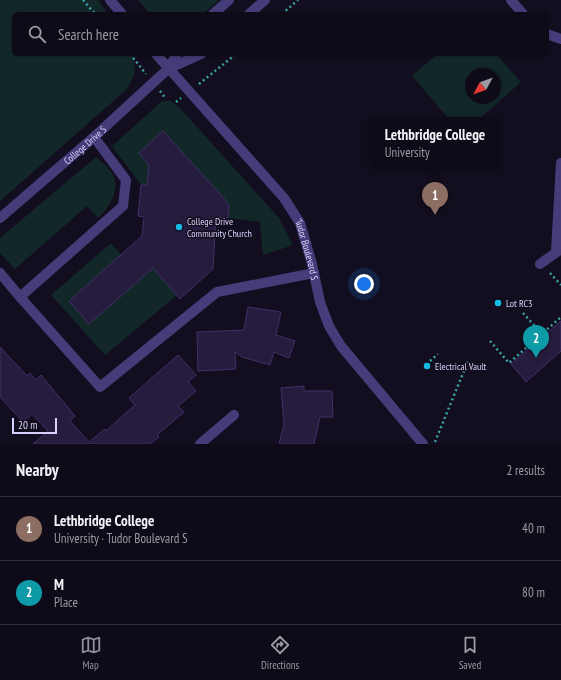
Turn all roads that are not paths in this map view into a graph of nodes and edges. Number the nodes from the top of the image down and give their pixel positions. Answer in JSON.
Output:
{"nodes":[{"id":1,"x":110,"y":0,"type":"edge"},
{"id":2,"x":229,"y":0,"type":"edge"},
{"id":3,"x":265,"y":0,"type":"edge"},
{"id":4,"x":511,"y":0,"type":"edge"},
{"id":5,"x":120,"y":12,"type":"edge"},
{"id":6,"x":215,"y":12,"type":"edge"},
{"id":7,"x":251,"y":12,"type":"edge"},
{"id":8,"x":521,"y":12,"type":"edge"},
{"id":9,"x":549,"y":35,"type":"edge"},
{"id":10,"x":561,"y":38,"type":"edge"},
{"id":11,"x":158,"y":56,"type":"edge"},
{"id":12,"x":176,"y":56,"type":"edge"},
{"id":13,"x":197,"y":56,"type":"edge"},
{"id":14,"x":168,"y":69,"type":"junction"},
{"id":15,"x":94,"y":137,"type":"junction"},
{"id":16,"x":561,"y":163,"type":"edge"},
{"id":17,"x":0,"y":218,"type":"edge"},
{"id":18,"x":559,"y":250,"type":"edge"},
{"id":19,"x":540,"y":264,"type":"dead end"},
{"id":20,"x":0,"y":273,"type":"edge"},
{"id":21,"x":314,"y":273,"type":"junction"},
{"id":22,"x":20,"y":297,"type":"junction"},
{"id":23,"x":234,"y":415,"type":"dead end"},
{"id":24,"x":200,"y":444,"type":"edge"},
{"id":25,"x":424,"y":444,"type":"edge"}],
"edges":[{"from":1,"to":5,"type":"street"},
{"from":2,"to":6,"type":"street"},
{"from":3,"to":7,"type":"street"},
{"from":4,"to":8,"type":"street"},
{"from":9,"to":10,"type":"street"},
{"from":11,"to":14,"type":"street","name":"Tudor Boulevard S"},
{"from":12,"to":14,"type":"street","name":"College Drive S"},
{"from":13,"to":14,"type":"street","name":"College Drive S"},
{"from":14,"to":15,"type":"street","name":"College Drive S"},
{"from":14,"to":21,"type":"street","name":"Tudor Boulevard S"},
{"from":15,"to":17,"type":"street","name":"College Drive S"},
{"from":15,"to":22,"type":"street"},
{"from":16,"to":18,"type":"street"},
{"from":18,"to":19,"type":"street"},
{"from":20,"to":22,"type":"street"},
{"from":21,"to":22,"type":"street"},
{"from":21,"to":25,"type":"street","name":"Tudor Boulevard S"},
{"from":23,"to":24,"type":"street"}]}
